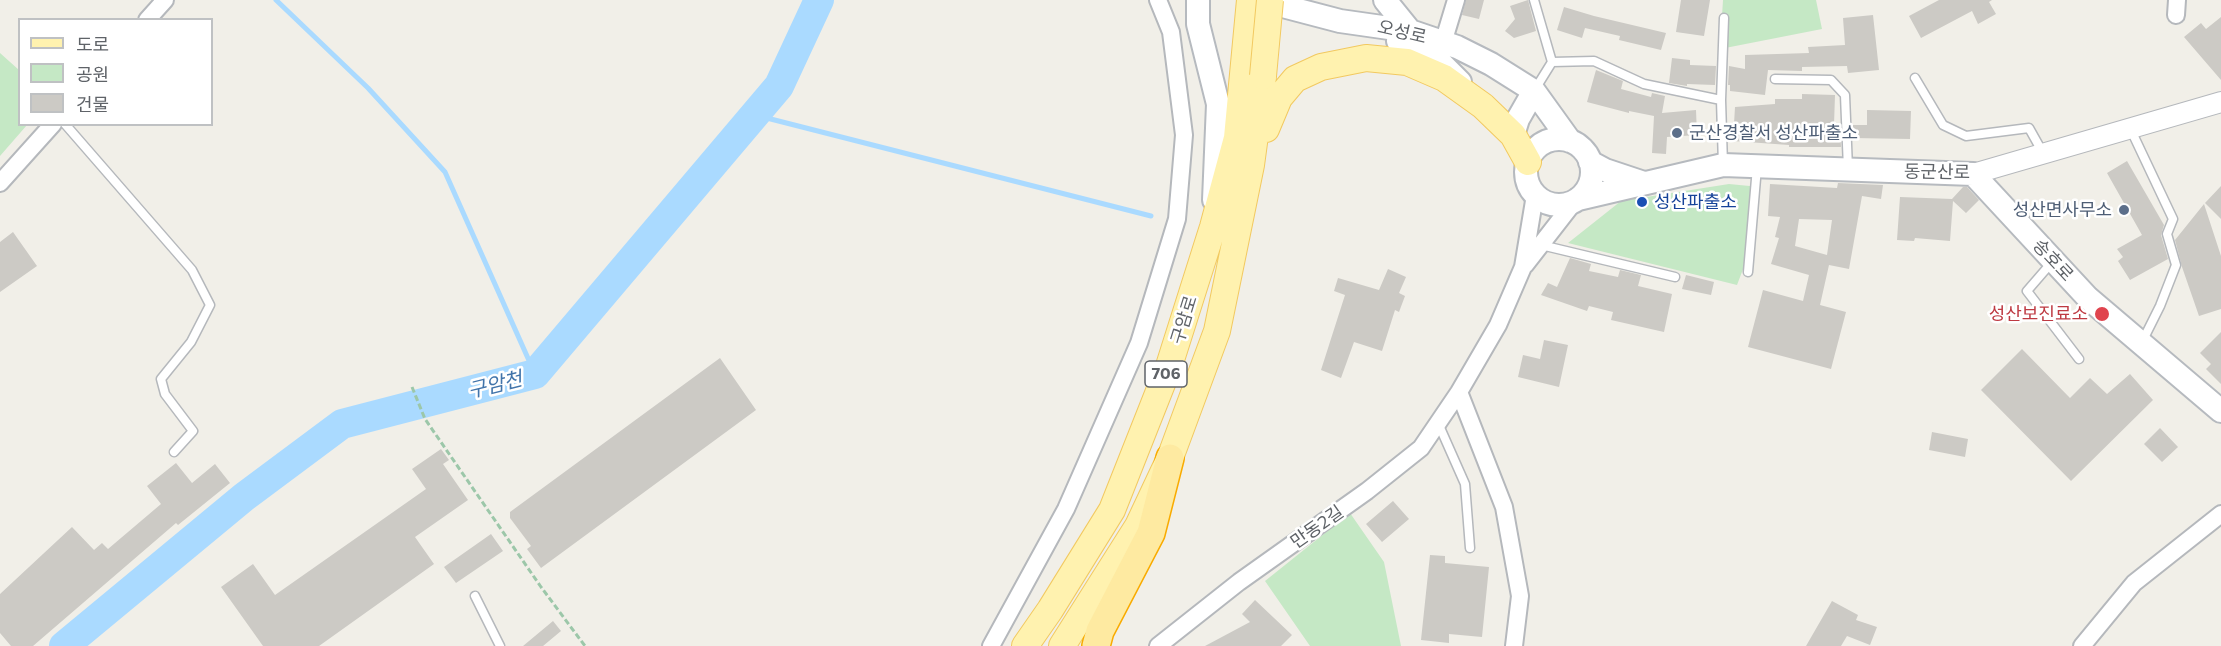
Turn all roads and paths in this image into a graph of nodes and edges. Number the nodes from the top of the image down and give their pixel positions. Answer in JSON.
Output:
{"nodes":[{"id":1,"x":165,"y":0,"type":"edge"},
{"id":2,"x":1158,"y":0,"type":"edge"},
{"id":3,"x":1198,"y":0,"type":"edge"},
{"id":4,"x":1250,"y":0,"type":"edge"},
{"id":5,"x":1260,"y":0,"type":"edge"},
{"id":6,"x":1270,"y":0,"type":"edge"},
{"id":7,"x":1385,"y":0,"type":"edge"},
{"id":8,"x":1456,"y":0,"type":"edge"},
{"id":9,"x":1534,"y":0,"type":"edge"},
{"id":10,"x":149,"y":18,"type":"edge"},
{"id":11,"x":1724,"y":18,"type":"dead end"},
{"id":12,"x":1340,"y":21,"type":"junction"},
{"id":13,"x":1410,"y":31,"type":"junction"},
{"id":14,"x":1443,"y":43,"type":"junction"},
{"id":15,"x":1552,"y":62,"type":"junction"},
{"id":16,"x":1253,"y":76,"type":"junction"},
{"id":17,"x":1915,"y":78,"type":"dead end"},
{"id":18,"x":1775,"y":79,"type":"dead end"},
{"id":19,"x":1534,"y":91,"type":"junction"},
{"id":20,"x":1721,"y":100,"type":"junction"},
{"id":21,"x":2220,"y":104,"type":"edge"},
{"id":22,"x":1484,"y":106,"type":"junction"},
{"id":23,"x":51,"y":126,"type":"edge"},
{"id":24,"x":67,"y":126,"type":"edge"},
{"id":25,"x":2130,"y":128,"type":"junction"},
{"id":26,"x":1513,"y":135,"type":"junction"},
{"id":27,"x":1570,"y":141,"type":"junction"},
{"id":28,"x":2043,"y":154,"type":"junction"},
{"id":29,"x":1528,"y":162,"type":"junction"},
{"id":30,"x":1590,"y":162,"type":"junction"},
{"id":31,"x":1251,"y":165,"type":"junction"},
{"id":32,"x":1723,"y":165,"type":"junction"},
{"id":33,"x":1757,"y":166,"type":"junction"},
{"id":34,"x":1848,"y":170,"type":"junction"},
{"id":35,"x":1973,"y":174,"type":"junction"},
{"id":36,"x":0,"y":183,"type":"edge"},
{"id":37,"x":1645,"y":184,"type":"junction"},
{"id":38,"x":1535,"y":195,"type":"junction"},
{"id":39,"x":1576,"y":200,"type":"junction"},
{"id":40,"x":1213,"y":226,"type":"junction"},
{"id":41,"x":1540,"y":244,"type":"junction"},
{"id":42,"x":2054,"y":261,"type":"junction"},
{"id":43,"x":1523,"y":267,"type":"junction"},
{"id":44,"x":1748,"y":272,"type":"dead end"},
{"id":45,"x":1676,"y":277,"type":"dead end"},
{"id":46,"x":2142,"y":344,"type":"junction"},
{"id":47,"x":2079,"y":359,"type":"dead end"},
{"id":48,"x":412,"y":387,"type":"dead end"},
{"id":49,"x":1459,"y":392,"type":"junction"},
{"id":50,"x":2221,"y":411,"type":"edge"},
{"id":51,"x":1438,"y":422,"type":"junction"},
{"id":52,"x":174,"y":452,"type":"dead end"},
{"id":53,"x":1170,"y":458,"type":"junction"},
{"id":54,"x":2221,"y":514,"type":"edge"},
{"id":55,"x":1470,"y":548,"type":"dead end"},
{"id":56,"x":475,"y":596,"type":"dead end"},
{"id":57,"x":500,"y":646,"type":"edge"},
{"id":58,"x":585,"y":646,"type":"edge"},
{"id":59,"x":991,"y":646,"type":"edge"},
{"id":60,"x":1025,"y":646,"type":"edge"},
{"id":61,"x":1062,"y":646,"type":"edge"},
{"id":62,"x":1096,"y":646,"type":"edge"},
{"id":63,"x":1158,"y":646,"type":"edge"},
{"id":64,"x":1514,"y":646,"type":"edge"},
{"id":65,"x":2082,"y":646,"type":"edge"}],
"edges":[{"from":1,"to":10,"type":"street"},
{"from":2,"to":59,"type":"street"},
{"from":3,"to":40,"type":"main road"},
{"from":4,"to":16,"type":"main road","name":"구암로","number":"706"},
{"from":5,"to":12,"type":"main road","name":"오성로"},
{"from":6,"to":16,"type":"main road","name":"구암로","number":"706","bridge":true},
{"from":7,"to":13,"type":"main road"},
{"from":8,"to":14,"type":"street"},
{"from":9,"to":15,"type":"lane"},
{"from":11,"to":20,"type":"lane"},
{"from":12,"to":13,"type":"main road","name":"오성로"},
{"from":12,"to":22,"type":"main road"},
{"from":13,"to":14,"type":"main road","name":"오성로"},
{"from":14,"to":19,"type":"main road","name":"오성로"},
{"from":15,"to":19,"type":"lane"},
{"from":15,"to":20,"type":"lane"},
{"from":16,"to":31,"type":"main road","name":"구암로","number":"706"},
{"from":16,"to":40,"type":"main road","name":"구암로","number":"706"},
{"from":17,"to":28,"type":"lane"},
{"from":18,"to":34,"type":"lane"},
{"from":19,"to":26,"type":"main road"},
{"from":19,"to":27,"type":"main road"},
{"from":20,"to":32,"type":"lane"},
{"from":21,"to":25,"type":"street","name":"동군산로"},
{"from":22,"to":26,"type":"main road"},
{"from":22,"to":31,"type":"main road"},
{"from":23,"to":36,"type":"street"},
{"from":24,"to":52,"type":"lane"},
{"from":25,"to":28,"type":"street","name":"동군산로"},
{"from":25,"to":46,"type":"lane"},
{"from":26,"to":29,"type":"main road"},
{"from":27,"to":29,"type":"main road"},
{"from":27,"to":30,"type":"main road"},
{"from":28,"to":35,"type":"street","name":"동군산로"},
{"from":29,"to":38,"type":"main road"},
{"from":30,"to":37,"type":"main road"},
{"from":30,"to":39,"type":"main road"},
{"from":31,"to":53,"type":"main road","name":"구암로","number":"706"},
{"from":32,"to":33,"type":"main road","name":"동군산로"},
{"from":32,"to":37,"type":"main road","name":"동군산로"},
{"from":33,"to":34,"type":"main road","name":"동군산로"},
{"from":33,"to":44,"type":"lane"},
{"from":34,"to":35,"type":"main road","name":"동군산로"},
{"from":35,"to":42,"type":"main road","name":"송호로"},
{"from":37,"to":39,"type":"main road","name":"동군산로"},
{"from":38,"to":39,"type":"main road"},
{"from":38,"to":43,"type":"street"},
{"from":39,"to":41,"type":"street"},
{"from":40,"to":60,"type":"main road","name":"구암로","number":"706"},
{"from":41,"to":43,"type":"street"},
{"from":41,"to":45,"type":"lane"},
{"from":42,"to":46,"type":"main road","name":"송호로"},
{"from":42,"to":47,"type":"lane"},
{"from":43,"to":49,"type":"street","name":"만동2길"},
{"from":46,"to":50,"type":"main road","name":"송호로"},
{"from":48,"to":58,"type":"path"},
{"from":49,"to":51,"type":"street","name":"만동2길"},
{"from":49,"to":64,"type":"street"},
{"from":51,"to":55,"type":"lane"},
{"from":51,"to":63,"type":"street","name":"만동2길"},
{"from":53,"to":61,"type":"main road","name":"구암로","number":"706"},
{"from":53,"to":62,"type":"highway"},
{"from":54,"to":65,"type":"street"},
{"from":56,"to":57,"type":"lane"}]}
